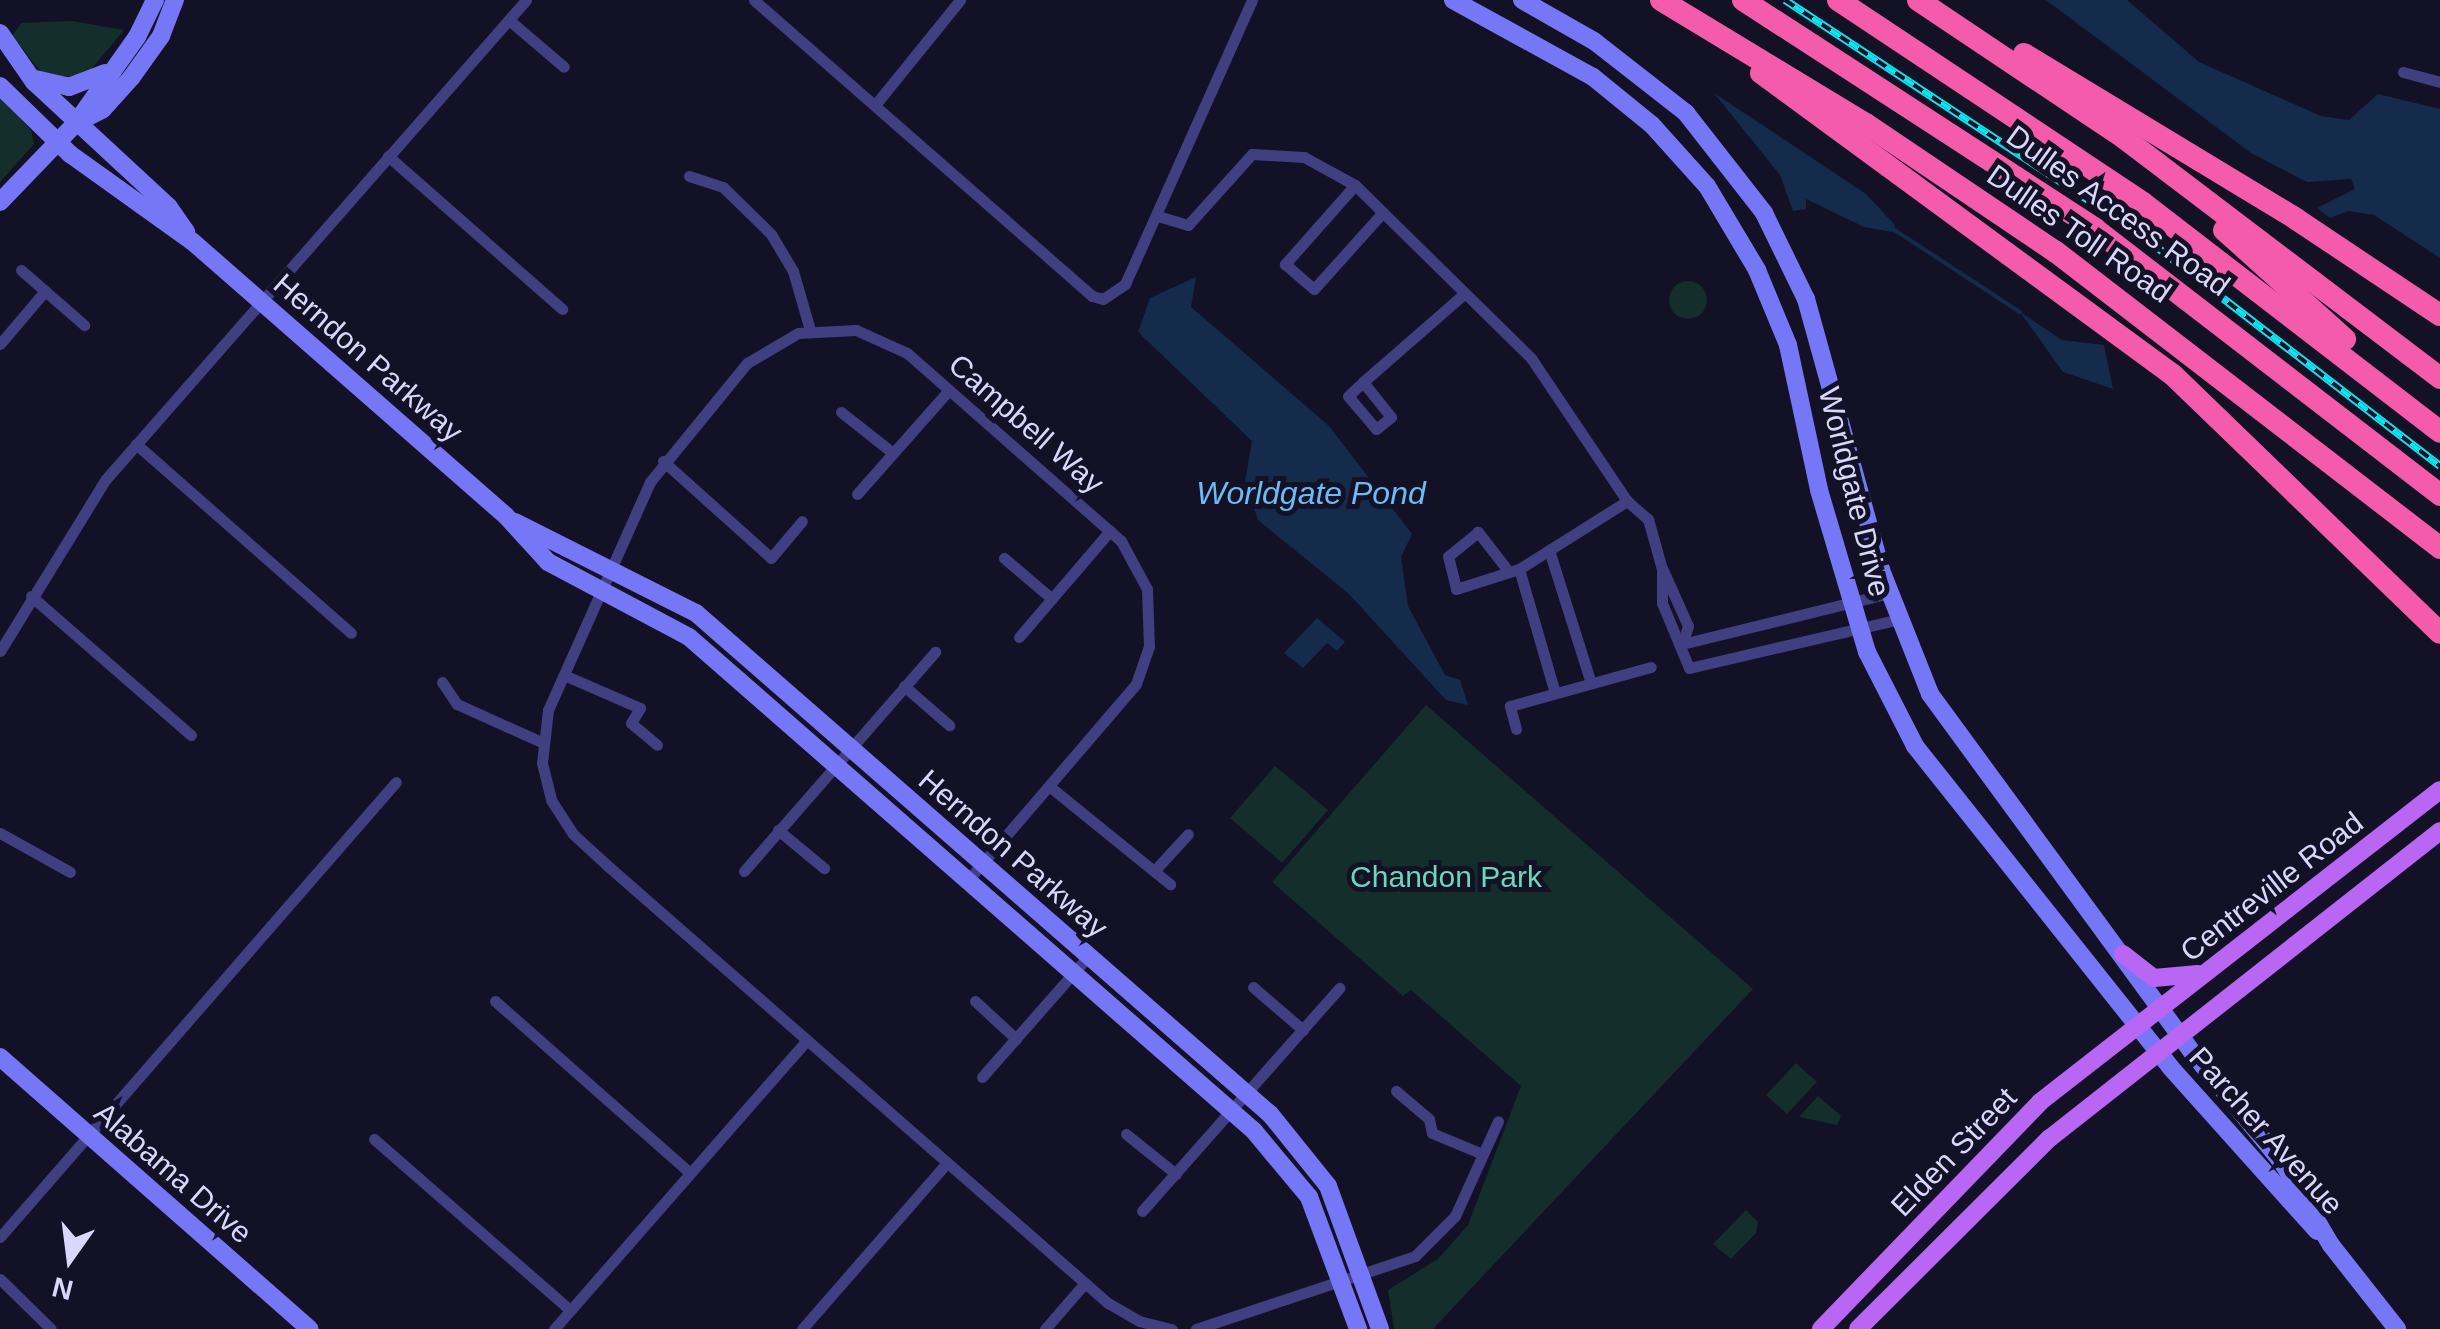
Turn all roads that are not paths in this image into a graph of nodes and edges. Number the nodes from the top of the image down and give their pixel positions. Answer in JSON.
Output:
{"nodes":[{"id":1,"x":155,"y":0,"type":"edge"},
{"id":2,"x":175,"y":0,"type":"edge"},
{"id":3,"x":526,"y":0,"type":"edge"},
{"id":4,"x":754,"y":0,"type":"edge"},
{"id":5,"x":960,"y":0,"type":"edge"},
{"id":6,"x":1252,"y":0,"type":"edge"},
{"id":7,"x":1262,"y":0,"type":"edge"},
{"id":8,"x":1453,"y":0,"type":"edge"},
{"id":9,"x":1522,"y":0,"type":"edge"},
{"id":10,"x":1661,"y":0,"type":"edge"},
{"id":11,"x":1744,"y":0,"type":"edge"},
{"id":12,"x":1838,"y":0,"type":"edge"},
{"id":13,"x":1919,"y":0,"type":"edge"},
{"id":14,"x":509,"y":20,"type":"junction"},
{"id":15,"x":1246,"y":20,"type":"junction"},
{"id":16,"x":1709,"y":28,"type":"junction"},
{"id":17,"x":0,"y":33,"type":"edge"},
{"id":18,"x":114,"y":68,"type":"junction"},
{"id":19,"x":564,"y":68,"type":"dead end"},
{"id":20,"x":2403,"y":72,"type":"dead end"},
{"id":21,"x":28,"y":75,"type":"junction"},
{"id":22,"x":2440,"y":82,"type":"edge"},
{"id":23,"x":0,"y":86,"type":"edge"},
{"id":24,"x":874,"y":105,"type":"junction"},
{"id":25,"x":76,"y":123,"type":"junction"},
{"id":26,"x":2124,"y":138,"type":"junction"},
{"id":27,"x":56,"y":142,"type":"junction"},
{"id":28,"x":388,"y":156,"type":"junction"},
{"id":29,"x":689,"y":176,"type":"dead end"},
{"id":30,"x":1355,"y":185,"type":"junction"},
{"id":31,"x":0,"y":202,"type":"edge"},
{"id":32,"x":1383,"y":212,"type":"junction"},
{"id":33,"x":1158,"y":216,"type":"junction"},
{"id":34,"x":193,"y":242,"type":"junction"},
{"id":35,"x":21,"y":270,"type":"dead end"},
{"id":36,"x":45,"y":291,"type":"junction"},
{"id":37,"x":1464,"y":294,"type":"junction"},
{"id":38,"x":262,"y":302,"type":"junction"},
{"id":39,"x":562,"y":308,"type":"dead end"},
{"id":40,"x":2440,"y":315,"type":"edge"},
{"id":41,"x":84,"y":325,"type":"dead end"},
{"id":42,"x":810,"y":330,"type":"junction"},
{"id":43,"x":0,"y":344,"type":"edge"},
{"id":44,"x":2440,"y":378,"type":"edge"},
{"id":45,"x":1363,"y":382,"type":"dead end"},
{"id":46,"x":949,"y":390,"type":"junction"},
{"id":47,"x":841,"y":412,"type":"dead end"},
{"id":48,"x":2440,"y":428,"type":"edge"},
{"id":49,"x":136,"y":444,"type":"junction"},
{"id":50,"x":893,"y":453,"type":"junction"},
{"id":51,"x":662,"y":461,"type":"junction"},
{"id":52,"x":857,"y":494,"type":"dead end"},
{"id":53,"x":2440,"y":495,"type":"edge"},
{"id":54,"x":1627,"y":500,"type":"junction"},
{"id":55,"x":506,"y":516,"type":"junction"},
{"id":56,"x":802,"y":521,"type":"dead end"},
{"id":57,"x":1110,"y":531,"type":"junction"},
{"id":58,"x":2440,"y":548,"type":"edge"},
{"id":59,"x":1549,"y":550,"type":"junction"},
{"id":60,"x":1004,"y":558,"type":"dead end"},
{"id":61,"x":611,"y":569,"type":"junction"},
{"id":62,"x":1514,"y":570,"type":"junction"},
{"id":63,"x":602,"y":590,"type":"junction"},
{"id":64,"x":1890,"y":593,"type":"junction"},
{"id":65,"x":31,"y":596,"type":"junction"},
{"id":66,"x":1052,"y":599,"type":"junction"},
{"id":67,"x":1852,"y":600,"type":"junction"},
{"id":68,"x":1899,"y":619,"type":"junction"},
{"id":69,"x":1859,"y":626,"type":"junction"},
{"id":70,"x":350,"y":633,"type":"dead end"},
{"id":71,"x":2440,"y":634,"type":"edge"},
{"id":72,"x":1019,"y":636,"type":"dead end"},
{"id":73,"x":1682,"y":644,"type":"junction"},
{"id":74,"x":0,"y":651,"type":"edge"},
{"id":75,"x":935,"y":652,"type":"dead end"},
{"id":76,"x":1651,"y":667,"type":"dead end"},
{"id":77,"x":564,"y":675,"type":"junction"},
{"id":78,"x":442,"y":682,"type":"dead end"},
{"id":79,"x":1591,"y":682,"type":"junction"},
{"id":80,"x":904,"y":686,"type":"junction"},
{"id":81,"x":1556,"y":693,"type":"junction"},
{"id":82,"x":949,"y":725,"type":"dead end"},
{"id":83,"x":1516,"y":730,"type":"dead end"},
{"id":84,"x":191,"y":735,"type":"dead end"},
{"id":85,"x":542,"y":742,"type":"junction"},
{"id":86,"x":657,"y":746,"type":"dead end"},
{"id":87,"x":848,"y":748,"type":"junction"},
{"id":88,"x":834,"y":764,"type":"junction"},
{"id":89,"x":396,"y":782,"type":"dead end"},
{"id":90,"x":1049,"y":786,"type":"junction"},
{"id":91,"x":2440,"y":790,"type":"edge"},
{"id":92,"x":778,"y":830,"type":"junction"},
{"id":93,"x":2440,"y":831,"type":"edge"},
{"id":94,"x":0,"y":833,"type":"edge"},
{"id":95,"x":1188,"y":834,"type":"dead end"},
{"id":96,"x":982,"y":862,"type":"junction"},
{"id":97,"x":824,"y":868,"type":"dead end"},
{"id":98,"x":744,"y":871,"type":"dead end"},
{"id":99,"x":1154,"y":871,"type":"junction"},
{"id":100,"x":70,"y":872,"type":"dead end"},
{"id":101,"x":968,"y":880,"type":"junction"},
{"id":102,"x":1170,"y":884,"type":"dead end"},
{"id":103,"x":2122,"y":954,"type":"junction"},
{"id":104,"x":1088,"y":955,"type":"junction"},
{"id":105,"x":2208,"y":971,"type":"junction"},
{"id":106,"x":1074,"y":972,"type":"junction"},
{"id":107,"x":1253,"y":988,"type":"dead end"},
{"id":108,"x":1339,"y":988,"type":"dead end"},
{"id":109,"x":495,"y":1001,"type":"dead end"},
{"id":110,"x":975,"y":1001,"type":"dead end"},
{"id":111,"x":2161,"y":1008,"type":"junction"},
{"id":112,"x":2138,"y":1026,"type":"junction"},
{"id":113,"x":1303,"y":1030,"type":"junction"},
{"id":114,"x":2182,"y":1036,"type":"junction"},
{"id":115,"x":1016,"y":1039,"type":"junction"},
{"id":116,"x":807,"y":1040,"type":"junction"},
{"id":117,"x":2160,"y":1052,"type":"junction"},
{"id":118,"x":0,"y":1057,"type":"edge"},
{"id":119,"x":982,"y":1077,"type":"dead end"},
{"id":120,"x":1396,"y":1091,"type":"dead end"},
{"id":121,"x":1248,"y":1094,"type":"junction"},
{"id":122,"x":1233,"y":1111,"type":"junction"},
{"id":123,"x":1498,"y":1120,"type":"dead end"},
{"id":124,"x":1126,"y":1134,"type":"dead end"},
{"id":125,"x":88,"y":1135,"type":"junction"},
{"id":126,"x":374,"y":1139,"type":"dead end"},
{"id":127,"x":1480,"y":1153,"type":"junction"},
{"id":128,"x":947,"y":1163,"type":"junction"},
{"id":129,"x":690,"y":1173,"type":"junction"},
{"id":130,"x":1176,"y":1174,"type":"junction"},
{"id":131,"x":1142,"y":1211,"type":"dead end"},
{"id":132,"x":0,"y":1237,"type":"edge"},
{"id":133,"x":2332,"y":1245,"type":"junction"},
{"id":134,"x":1363,"y":1276,"type":"junction"},
{"id":135,"x":0,"y":1279,"type":"edge"},
{"id":136,"x":1342,"y":1282,"type":"junction"},
{"id":137,"x":1085,"y":1283,"type":"junction"},
{"id":138,"x":570,"y":1310,"type":"junction"},
{"id":139,"x":52,"y":1329,"type":"edge"},
{"id":140,"x":310,"y":1329,"type":"edge"},
{"id":141,"x":554,"y":1329,"type":"edge"},
{"id":142,"x":802,"y":1329,"type":"edge"},
{"id":143,"x":1045,"y":1329,"type":"edge"},
{"id":144,"x":1172,"y":1329,"type":"edge"},
{"id":145,"x":1201,"y":1329,"type":"edge"},
{"id":146,"x":1358,"y":1329,"type":"edge"},
{"id":147,"x":1380,"y":1329,"type":"edge"},
{"id":148,"x":1821,"y":1329,"type":"edge"},
{"id":149,"x":1858,"y":1329,"type":"edge"},
{"id":150,"x":2398,"y":1329,"type":"edge"}],
"edges":[{"from":1,"to":18,"type":"main road"},
{"from":2,"to":25,"type":"main road"},
{"from":3,"to":14,"type":"street"},
{"from":4,"to":24,"type":"street"},
{"from":5,"to":24,"type":"street"},
{"from":6,"to":15,"type":"street"},
{"from":7,"to":15,"type":"street"},
{"from":8,"to":67,"type":"main road","name":"Worldgate Drive"},
{"from":9,"to":64,"type":"main road","name":"Worldgate Drive"},
{"from":10,"to":16,"type":"highway","name":"Dulles Toll Road"},
{"from":11,"to":53,"type":"highway","name":"Dulles Access Road"},
{"from":12,"to":48,"type":"highway","name":"Dulles Access Road"},
{"from":13,"to":26,"type":"highway"},
{"from":13,"to":40,"type":"highway"},
{"from":14,"to":19,"type":"street"},
{"from":14,"to":28,"type":"street"},
{"from":15,"to":33,"type":"street"},
{"from":16,"to":58,"type":"highway","name":"Dulles Toll Road"},
{"from":16,"to":71,"type":"highway"},
{"from":17,"to":21,"type":"main road","name":"Herndon Parkway"},
{"from":18,"to":21,"type":"main road"},
{"from":18,"to":25,"type":"main road"},
{"from":20,"to":22,"type":"street"},
{"from":21,"to":25,"type":"main road","name":"Herndon Parkway"},
{"from":23,"to":27,"type":"main road","name":"Herndon Parkway"},
{"from":24,"to":33,"type":"street"},
{"from":25,"to":27,"type":"main road"},
{"from":25,"to":34,"type":"main road","name":"Herndon Parkway"},
{"from":26,"to":44,"type":"highway"},
{"from":26,"to":48,"type":"highway"},
{"from":27,"to":31,"type":"main road"},
{"from":27,"to":34,"type":"main road","name":"Herndon Parkway"},
{"from":28,"to":38,"type":"street"},
{"from":28,"to":39,"type":"street"},
{"from":29,"to":42,"type":"street"},
{"from":30,"to":32,"type":"street"},
{"from":30,"to":32,"type":"street"},
{"from":30,"to":33,"type":"street"},
{"from":32,"to":37,"type":"street"},
{"from":34,"to":38,"type":"main road","name":"Herndon Parkway"},
{"from":35,"to":36,"type":"street"},
{"from":36,"to":41,"type":"street"},
{"from":36,"to":43,"type":"street"},
{"from":37,"to":45,"type":"street"},
{"from":37,"to":54,"type":"street"},
{"from":38,"to":49,"type":"street"},
{"from":38,"to":55,"type":"main road","name":"Herndon Parkway"},
{"from":42,"to":46,"type":"street","name":"Campbell Way"},
{"from":42,"to":51,"type":"street","name":"Campbell Way"},
{"from":46,"to":50,"type":"street"},
{"from":46,"to":57,"type":"street","name":"Campbell Way"},
{"from":47,"to":50,"type":"street"},
{"from":49,"to":65,"type":"street"},
{"from":49,"to":70,"type":"street"},
{"from":50,"to":52,"type":"street"},
{"from":51,"to":56,"type":"street"},
{"from":51,"to":61,"type":"street","name":"Campbell Way"},
{"from":54,"to":59,"type":"street"},
{"from":54,"to":73,"type":"street"},
{"from":55,"to":61,"type":"main road","name":"Herndon Parkway"},
{"from":55,"to":63,"type":"main road","name":"Herndon Parkway"},
{"from":57,"to":66,"type":"street"},
{"from":57,"to":90,"type":"street","name":"Campbell Way"},
{"from":59,"to":62,"type":"street"},
{"from":59,"to":79,"type":"street"},
{"from":60,"to":66,"type":"street"},
{"from":61,"to":63,"type":"street","name":"Campbell Way"},
{"from":61,"to":87,"type":"main road","name":"Herndon Parkway"},
{"from":62,"to":62,"type":"street"},
{"from":62,"to":81,"type":"street"},
{"from":63,"to":77,"type":"street","name":"Campbell Way"},
{"from":63,"to":88,"type":"main road","name":"Herndon Parkway"},
{"from":64,"to":67,"type":"street"},
{"from":64,"to":68,"type":"main road","name":"Worldgate Drive"},
{"from":65,"to":74,"type":"street"},
{"from":65,"to":84,"type":"street"},
{"from":66,"to":72,"type":"street"},
{"from":67,"to":69,"type":"main road","name":"Worldgate Drive"},
{"from":67,"to":73,"type":"street"},
{"from":68,"to":69,"type":"street"},
{"from":68,"to":103,"type":"main road","name":"Worldgate Drive"},
{"from":69,"to":73,"type":"street"},
{"from":69,"to":112,"type":"main road","name":"Worldgate Drive"},
{"from":75,"to":80,"type":"street"},
{"from":76,"to":79,"type":"street"},
{"from":77,"to":85,"type":"street","name":"Campbell Way"},
{"from":77,"to":86,"type":"street"},
{"from":78,"to":85,"type":"street"},
{"from":79,"to":81,"type":"street"},
{"from":80,"to":82,"type":"street"},
{"from":80,"to":87,"type":"street"},
{"from":81,"to":83,"type":"street"},
{"from":85,"to":116,"type":"street"},
{"from":87,"to":88,"type":"street"},
{"from":87,"to":96,"type":"main road","name":"Herndon Parkway"},
{"from":88,"to":92,"type":"street"},
{"from":88,"to":101,"type":"main road","name":"Herndon Parkway"},
{"from":89,"to":125,"type":"street"},
{"from":90,"to":96,"type":"street","name":"Campbell Way"},
{"from":90,"to":99,"type":"street"},
{"from":91,"to":105,"type":"main road","name":"Centreville Road"},
{"from":92,"to":97,"type":"street"},
{"from":92,"to":98,"type":"street"},
{"from":93,"to":114,"type":"main road","name":"Centreville Road"},
{"from":94,"to":100,"type":"street"},
{"from":95,"to":99,"type":"street"},
{"from":96,"to":101,"type":"street","name":"Campbell Way"},
{"from":96,"to":104,"type":"main road","name":"Herndon Parkway"},
{"from":99,"to":102,"type":"street"},
{"from":101,"to":106,"type":"main road","name":"Herndon Parkway"},
{"from":103,"to":105,"type":"main road"},
{"from":103,"to":111,"type":"main road","name":"Worldgate Drive"},
{"from":104,"to":106,"type":"street"},
{"from":104,"to":121,"type":"main road","name":"Herndon Parkway"},
{"from":105,"to":111,"type":"main road","name":"Centreville Road"},
{"from":106,"to":115,"type":"street"},
{"from":106,"to":122,"type":"main road","name":"Herndon Parkway"},
{"from":107,"to":113,"type":"street"},
{"from":108,"to":113,"type":"street"},
{"from":109,"to":129,"type":"street"},
{"from":110,"to":115,"type":"street"},
{"from":111,"to":112,"type":"main road","name":"Centreville Road"},
{"from":111,"to":114,"type":"main road","name":"Worldgate Drive"},
{"from":112,"to":117,"type":"main road","name":"Worldgate Drive"},
{"from":112,"to":148,"type":"main road","name":"Elden Street"},
{"from":113,"to":121,"type":"street"},
{"from":114,"to":117,"type":"main road","name":"Centreville Road"},
{"from":114,"to":133,"type":"main road","name":"Parcher Avenue"},
{"from":115,"to":119,"type":"street"},
{"from":116,"to":128,"type":"street"},
{"from":116,"to":129,"type":"street"},
{"from":117,"to":133,"type":"main road","name":"Parcher Avenue"},
{"from":117,"to":149,"type":"main road","name":"Elden Street"},
{"from":118,"to":125,"type":"main road","name":"Alabama Drive"},
{"from":120,"to":127,"type":"street"},
{"from":121,"to":122,"type":"street"},
{"from":121,"to":134,"type":"main road","name":"Herndon Parkway"},
{"from":122,"to":130,"type":"street"},
{"from":122,"to":136,"type":"main road","name":"Herndon Parkway"},
{"from":123,"to":127,"type":"street"},
{"from":124,"to":130,"type":"street"},
{"from":125,"to":132,"type":"street"},
{"from":125,"to":140,"type":"main road","name":"Alabama Drive"},
{"from":126,"to":138,"type":"street"},
{"from":127,"to":134,"type":"street"},
{"from":128,"to":137,"type":"street"},
{"from":128,"to":142,"type":"street"},
{"from":129,"to":138,"type":"street"},
{"from":130,"to":131,"type":"street"},
{"from":133,"to":150,"type":"main road","name":"Parcher Avenue"},
{"from":134,"to":136,"type":"street"},
{"from":134,"to":147,"type":"main road","name":"Herndon Parkway"},
{"from":135,"to":139,"type":"street"},
{"from":136,"to":145,"type":"street"},
{"from":136,"to":146,"type":"main road","name":"Herndon Parkway"},
{"from":137,"to":143,"type":"street"},
{"from":137,"to":144,"type":"street"},
{"from":138,"to":141,"type":"street"}]}
